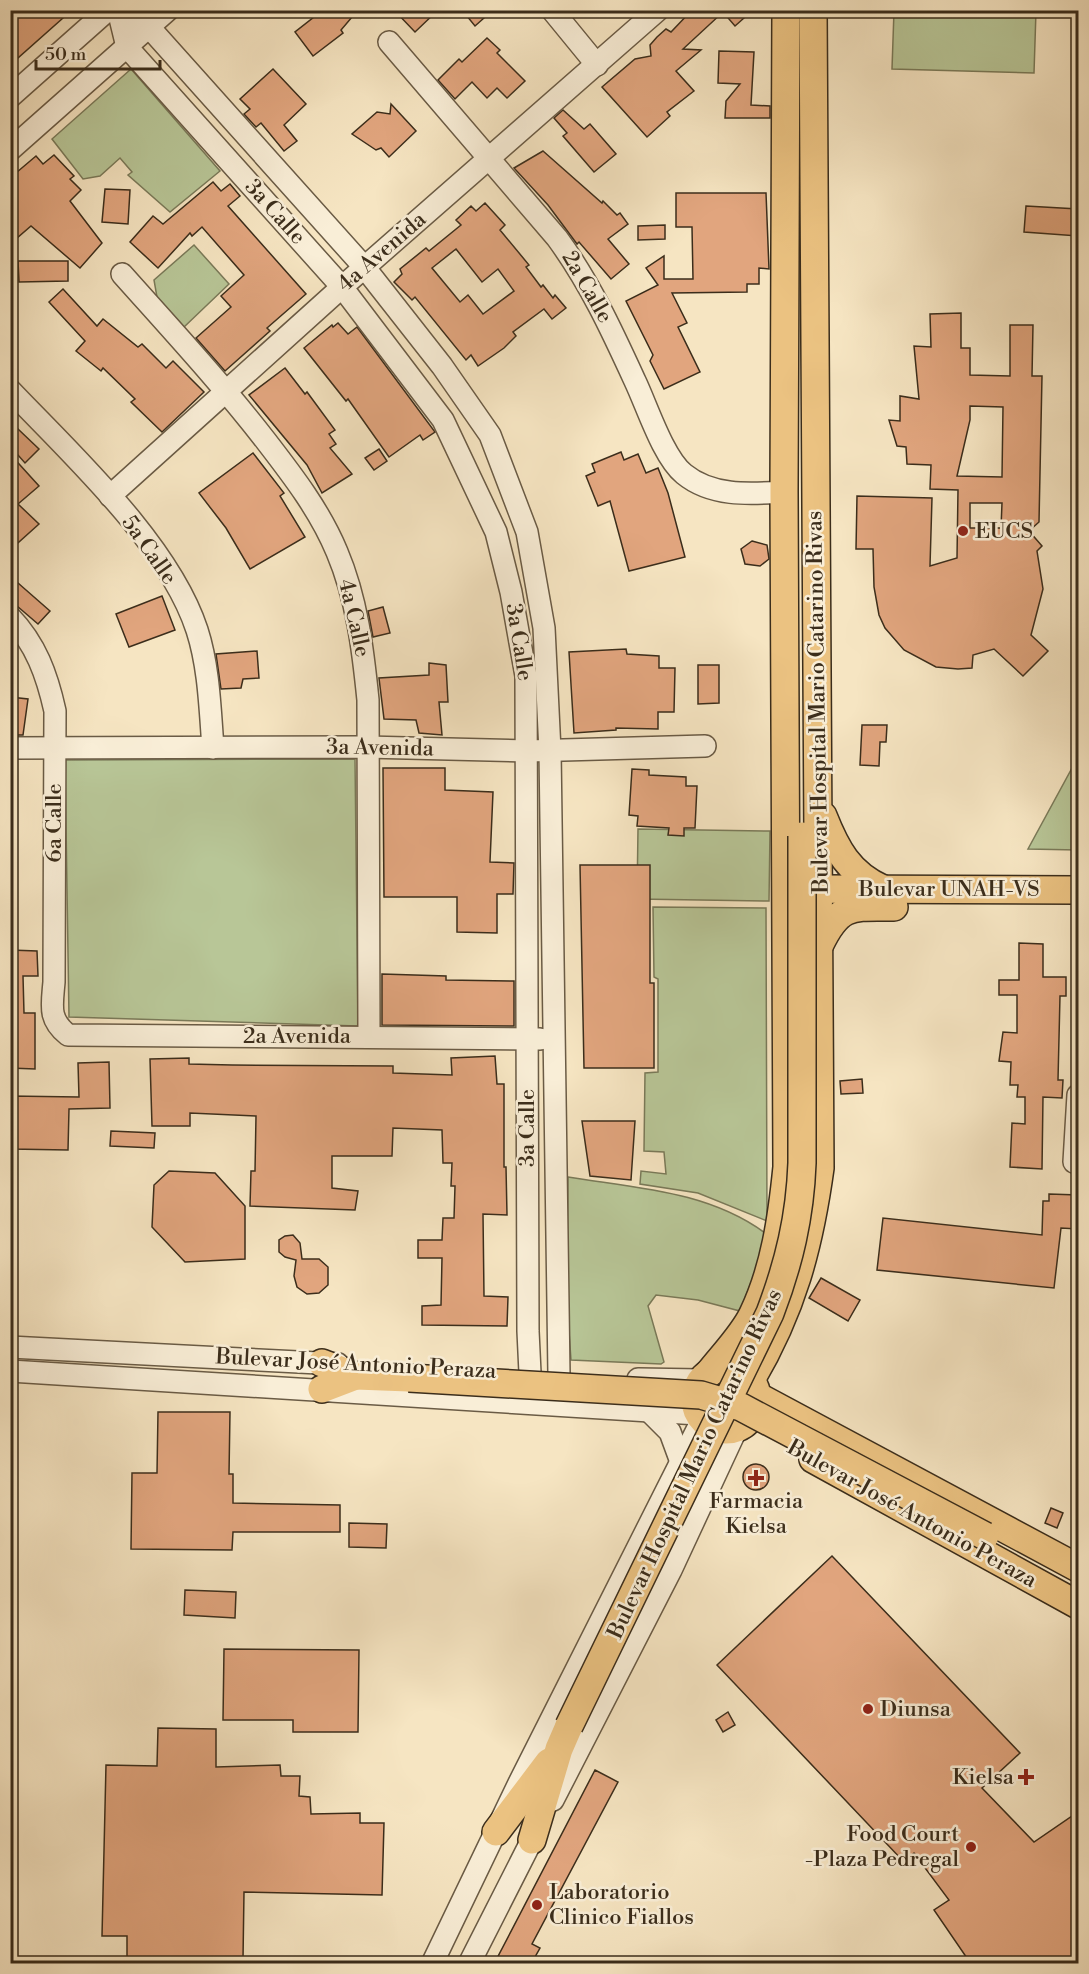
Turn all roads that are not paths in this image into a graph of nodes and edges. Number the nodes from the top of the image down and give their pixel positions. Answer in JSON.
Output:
{"nodes":[{"id":1,"x":108,"y":10,"type":"edge"},
{"id":2,"x":118,"y":10,"type":"edge"},
{"id":3,"x":127,"y":10,"type":"edge"},
{"id":4,"x":168,"y":10,"type":"edge"},
{"id":5,"x":552,"y":10,"type":"edge"},
{"id":6,"x":658,"y":10,"type":"edge"},
{"id":7,"x":786,"y":10,"type":"edge"},
{"id":8,"x":813,"y":10,"type":"edge"},
{"id":9,"x":149,"y":27,"type":"junction"},
{"id":10,"x":389,"y":42,"type":"dead end"},
{"id":11,"x":127,"y":47,"type":"junction"},
{"id":12,"x":597,"y":65,"type":"junction"},
{"id":13,"x":10,"y":97,"type":"edge"},
{"id":14,"x":10,"y":150,"type":"edge"},
{"id":15,"x":489,"y":157,"type":"junction"},
{"id":16,"x":364,"y":268,"type":"junction"},
{"id":17,"x":122,"y":274,"type":"dead end"},
{"id":18,"x":342,"y":287,"type":"junction"},
{"id":19,"x":10,"y":390,"type":"edge"},
{"id":20,"x":228,"y":392,"type":"junction"},
{"id":21,"x":784,"y":492,"type":"junction"},
{"id":22,"x":110,"y":496,"type":"junction"},
{"id":23,"x":10,"y":617,"type":"edge"},
{"id":24,"x":786,"y":722,"type":"junction"},
{"id":25,"x":816,"y":722,"type":"junction"},
{"id":26,"x":705,"y":746,"type":"dead end"},
{"id":27,"x":366,"y":747,"type":"junction"},
{"id":28,"x":10,"y":748,"type":"edge"},
{"id":29,"x":213,"y":748,"type":"junction"},
{"id":30,"x":55,"y":749,"type":"junction"},
{"id":31,"x":528,"y":751,"type":"junction"},
{"id":32,"x":550,"y":751,"type":"junction"},
{"id":33,"x":801,"y":765,"type":"junction"},
{"id":34,"x":818,"y":802,"type":"junction"},
{"id":35,"x":820,"y":889,"type":"junction"},
{"id":36,"x":883,"y":889,"type":"junction"},
{"id":37,"x":1078,"y":890,"type":"edge"},
{"id":38,"x":787,"y":903,"type":"junction"},
{"id":39,"x":1078,"y":906,"type":"edge"},
{"id":40,"x":820,"y":944,"type":"junction"},
{"id":41,"x":68,"y":1035,"type":"joint"},
{"id":42,"x":369,"y":1037,"type":"junction"},
{"id":43,"x":526,"y":1038,"type":"junction"},
{"id":44,"x":555,"y":1039,"type":"junction"},
{"id":45,"x":1078,"y":1095,"type":"edge"},
{"id":46,"x":1074,"y":1162,"type":"dead end"},
{"id":47,"x":10,"y":1347,"type":"edge"},
{"id":48,"x":142,"y":1354,"type":"junction"},
{"id":49,"x":10,"y":1371,"type":"edge"},
{"id":50,"x":530,"y":1373,"type":"junction"},
{"id":51,"x":559,"y":1375,"type":"junction"},
{"id":52,"x":322,"y":1376,"type":"junction"},
{"id":53,"x":705,"y":1377,"type":"junction"},
{"id":54,"x":46,"y":1381,"type":"junction"},
{"id":55,"x":754,"y":1388,"type":"junction"},
{"id":56,"x":542,"y":1403,"type":"junction"},
{"id":57,"x":647,"y":1409,"type":"junction"},
{"id":58,"x":700,"y":1417,"type":"junction"},
{"id":59,"x":741,"y":1426,"type":"junction"},
{"id":60,"x":681,"y":1462,"type":"junction"},
{"id":61,"x":1075,"y":1581,"type":"edge"},
{"id":62,"x":1078,"y":1605,"type":"edge"},
{"id":63,"x":564,"y":1737,"type":"junction"},
{"id":64,"x":496,"y":1832,"type":"junction"},
{"id":65,"x":532,"y":1840,"type":"junction"},
{"id":66,"x":432,"y":1964,"type":"edge"},
{"id":67,"x":469,"y":1964,"type":"edge"}],
"edges":[{"from":1,"to":13,"type":"street"},
{"from":2,"to":11,"type":"street","name":"3a Calle"},
{"from":3,"to":9,"type":"street","name":"3a Calle"},
{"from":4,"to":9,"type":"street"},
{"from":5,"to":12,"type":"street"},
{"from":6,"to":12,"type":"street","name":"4a Avenida"},
{"from":7,"to":21,"type":"main road","name":"Bulevar Hospital Mario Catarino Rivas"},
{"from":8,"to":25,"type":"main road","name":"Bulevar Hospital Mario Catarino Rivas"},
{"from":9,"to":11,"type":"street"},
{"from":9,"to":16,"type":"street","name":"3a Calle"},
{"from":10,"to":15,"type":"street","name":"2a Calle"},
{"from":11,"to":14,"type":"street"},
{"from":11,"to":18,"type":"street","name":"3a Calle"},
{"from":12,"to":15,"type":"street","name":"4a Avenida"},
{"from":15,"to":16,"type":"street","name":"4a Avenida"},
{"from":15,"to":21,"type":"street","name":"2a Calle"},
{"from":16,"to":18,"type":"street","name":"4a Avenida"},
{"from":16,"to":32,"type":"street","name":"3a Calle"},
{"from":17,"to":20,"type":"street","name":"4a Calle"},
{"from":18,"to":20,"type":"street","name":"4a Avenida"},
{"from":18,"to":31,"type":"street","name":"3a Calle"},
{"from":19,"to":22,"type":"street","name":"5a Calle"},
{"from":20,"to":22,"type":"street","name":"4a Avenida"},
{"from":20,"to":27,"type":"street","name":"4a Calle"},
{"from":21,"to":24,"type":"main road","name":"Bulevar Hospital Mario Catarino Rivas"},
{"from":22,"to":29,"type":"street","name":"5a Calle"},
{"from":23,"to":30,"type":"street","name":"6a Calle"},
{"from":24,"to":33,"type":"main road"},
{"from":24,"to":38,"type":"main road","name":"Bulevar Hospital Mario Catarino Rivas"},
{"from":25,"to":33,"type":"main road"},
{"from":25,"to":34,"type":"main road","name":"Bulevar Hospital Mario Catarino Rivas"},
{"from":26,"to":32,"type":"street","name":"3a Avenida"},
{"from":27,"to":29,"type":"street","name":"3a Avenida"},
{"from":27,"to":31,"type":"street","name":"3a Avenida"},
{"from":27,"to":42,"type":"street","name":"4a Calle"},
{"from":28,"to":30,"type":"street","name":"3a Avenida"},
{"from":29,"to":30,"type":"street","name":"3a Avenida"},
{"from":30,"to":41,"type":"street","name":"6a Calle"},
{"from":31,"to":32,"type":"street","name":"3a Avenida"},
{"from":31,"to":43,"type":"street","name":"3a Calle"},
{"from":32,"to":44,"type":"street","name":"3a Calle"},
{"from":33,"to":63,"type":"main road","name":"Bulevar Hospital Mario Catarino Rivas","bridge":true},
{"from":34,"to":35,"type":"main road","name":"Bulevar Hospital Mario Catarino Rivas"},
{"from":34,"to":36,"type":"main road"},
{"from":35,"to":36,"type":"main road","name":"Bulevar UNAH-VS"},
{"from":35,"to":38,"type":"main road","name":"Bulevar UNAH-VS"},
{"from":35,"to":40,"type":"main road","name":"Bulevar Hospital Mario Catarino Rivas"},
{"from":36,"to":37,"type":"main road","name":"Bulevar UNAH-VS"},
{"from":38,"to":53,"type":"main road","name":"Bulevar Hospital Mario Catarino Rivas"},
{"from":39,"to":40,"type":"main road","name":"Bulevar UNAH-VS"},
{"from":40,"to":55,"type":"main road","name":"Bulevar Hospital Mario Catarino Rivas"},
{"from":41,"to":42,"type":"street","name":"2a Avenida"},
{"from":42,"to":43,"type":"street","name":"2a Avenida"},
{"from":43,"to":44,"type":"street","name":"2a Avenida"},
{"from":43,"to":50,"type":"street","name":"3a Calle"},
{"from":44,"to":51,"type":"street","name":"3a Calle"},
{"from":45,"to":46,"type":"street"},
{"from":47,"to":48,"type":"street","name":"Bulevar José Antonio Peraza"},
{"from":48,"to":52,"type":"street","name":"Bulevar José Antonio Peraza"},
{"from":48,"to":54,"type":"street"},
{"from":49,"to":54,"type":"street","name":"Bulevar José Antonio Peraza"},
{"from":50,"to":51,"type":"street","name":"Bulevar José Antonio Peraza"},
{"from":50,"to":52,"type":"street","name":"Bulevar José Antonio Peraza"},
{"from":50,"to":56,"type":"street","name":"3a Calle"},
{"from":51,"to":53,"type":"street","name":"Bulevar José Antonio Peraza"},
{"from":52,"to":54,"type":"street","name":"Bulevar José Antonio Peraza"},
{"from":52,"to":56,"type":"street","name":"Bulevar José Antonio Peraza"},
{"from":52,"to":61,"type":"main road","bridge":true},
{"from":53,"to":55,"type":"main road"},
{"from":53,"to":58,"type":"main road"},
{"from":55,"to":59,"type":"main road"},
{"from":55,"to":61,"type":"main road","name":"Bulevar José Antonio Peraza"},
{"from":56,"to":57,"type":"street","name":"Bulevar José Antonio Peraza"},
{"from":57,"to":58,"type":"street","name":"Bulevar José Antonio Peraza"},
{"from":57,"to":60,"type":"street"},
{"from":58,"to":59,"type":"main road"},
{"from":58,"to":60,"type":"street","name":"Bulevar Hospital Mario Catarino Rivas"},
{"from":59,"to":62,"type":"main road","name":"Bulevar José Antonio Peraza"},
{"from":59,"to":65,"type":"street","name":"Bulevar Hospital Mario Catarino Rivas"},
{"from":60,"to":64,"type":"street","name":"Bulevar Hospital Mario Catarino Rivas"},
{"from":63,"to":64,"type":"main road"},
{"from":63,"to":65,"type":"main road"},
{"from":64,"to":66,"type":"street","name":"Bulevar Hospital Mario Catarino Rivas"},
{"from":65,"to":67,"type":"street","name":"Bulevar Hospital Mario Catarino Rivas"}]}
